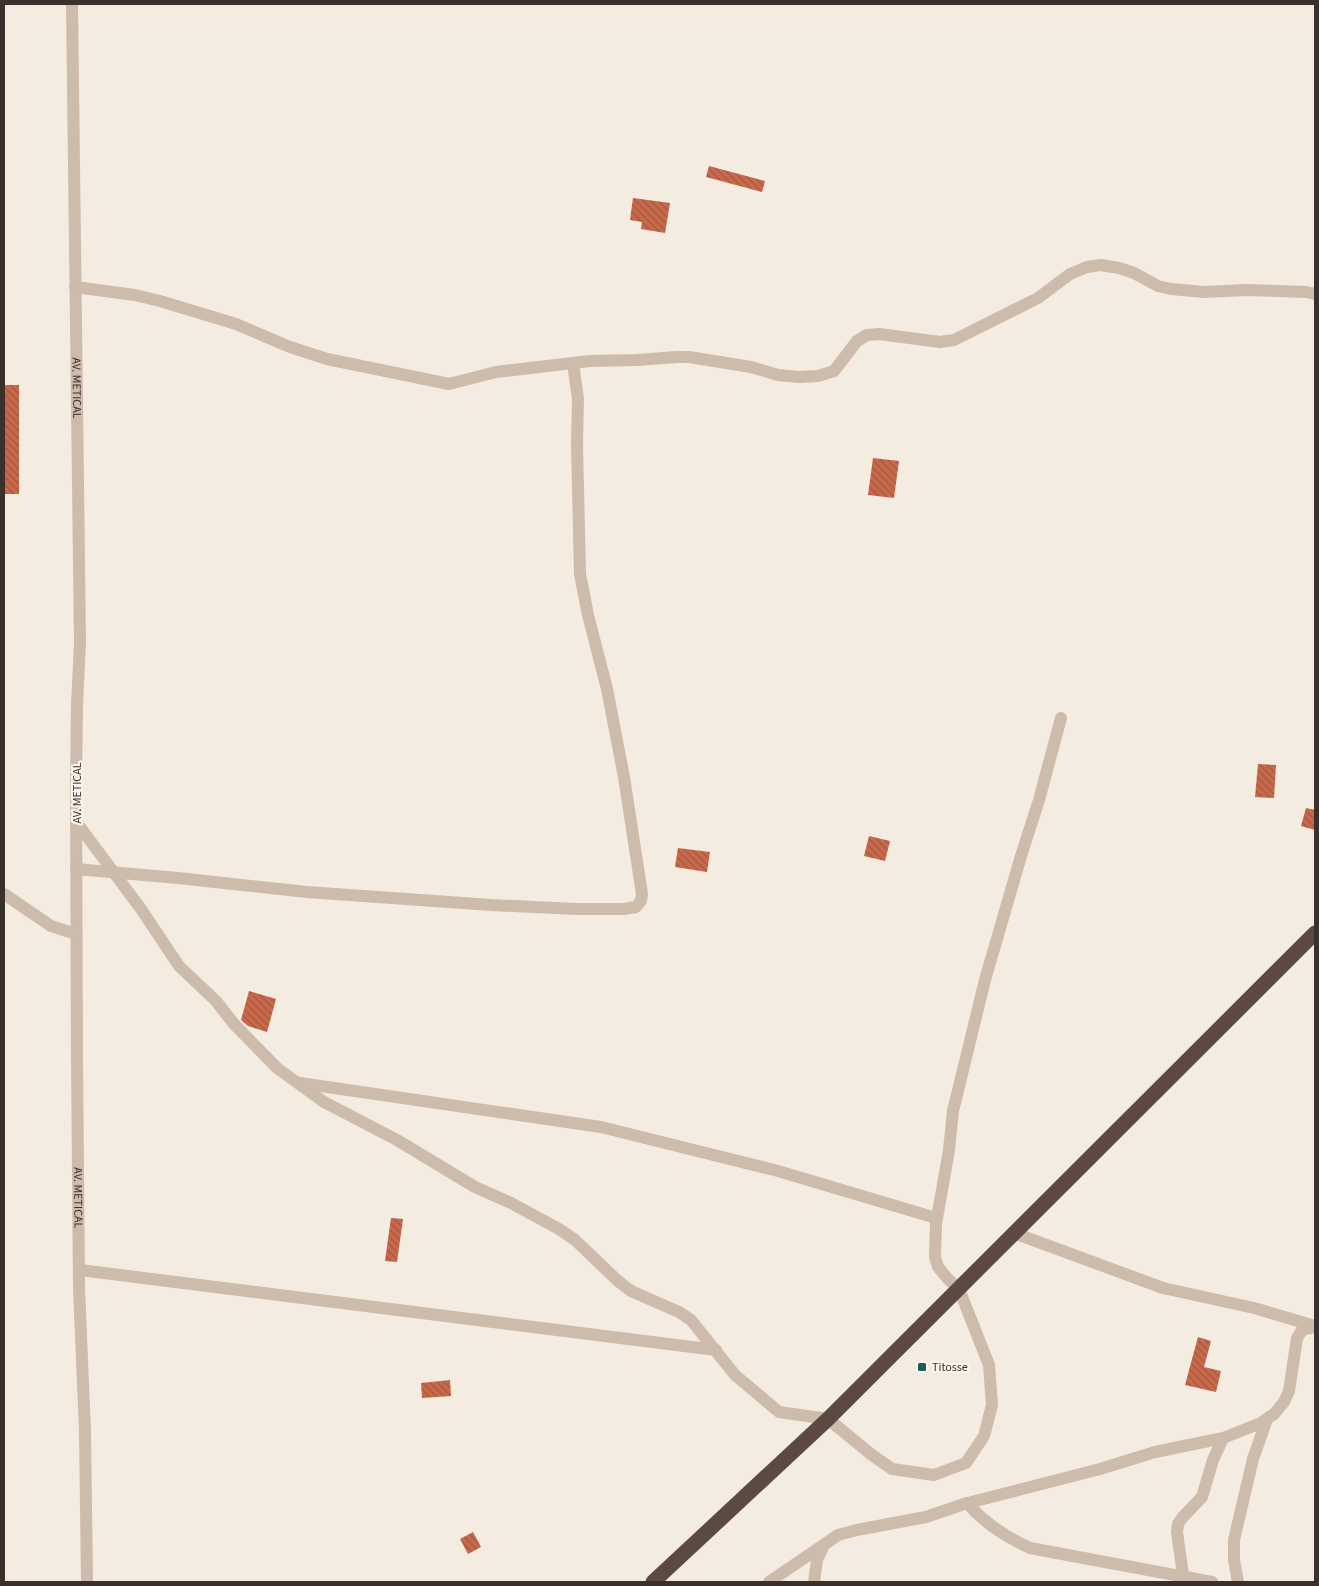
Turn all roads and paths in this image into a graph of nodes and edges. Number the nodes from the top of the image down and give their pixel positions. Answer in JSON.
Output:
{"nodes":[{"id":1,"x":72,"y":4,"type":"edge"},
{"id":2,"x":75,"y":287,"type":"junction"},
{"id":3,"x":1315,"y":294,"type":"edge"},
{"id":4,"x":573,"y":363,"type":"junction"},
{"id":5,"x":1061,"y":718,"type":"dead end"},
{"id":6,"x":77,"y":823,"type":"junction"},
{"id":7,"x":76,"y":869,"type":"junction"},
{"id":8,"x":114,"y":872,"type":"junction"},
{"id":9,"x":4,"y":894,"type":"edge"},
{"id":10,"x":1315,"y":933,"type":"edge"},
{"id":11,"x":76,"y":934,"type":"junction"},
{"id":12,"x":297,"y":1082,"type":"junction"},
{"id":13,"x":936,"y":1218,"type":"junction"},
{"id":14,"x":1014,"y":1233,"type":"junction"},
{"id":15,"x":80,"y":1270,"type":"junction"},
{"id":16,"x":959,"y":1289,"type":"junction"},
{"id":17,"x":1315,"y":1326,"type":"edge"},
{"id":18,"x":716,"y":1350,"type":"junction"},
{"id":19,"x":828,"y":1419,"type":"junction"},
{"id":20,"x":1267,"y":1419,"type":"junction"},
{"id":21,"x":1224,"y":1438,"type":"junction"},
{"id":22,"x":967,"y":1503,"type":"junction"},
{"id":23,"x":826,"y":1543,"type":"junction"},
{"id":24,"x":1184,"y":1579,"type":"edge"},
{"id":25,"x":87,"y":1582,"type":"edge"},
{"id":26,"x":652,"y":1582,"type":"edge"},
{"id":27,"x":769,"y":1582,"type":"edge"},
{"id":28,"x":814,"y":1582,"type":"edge"},
{"id":29,"x":1212,"y":1582,"type":"edge"},
{"id":30,"x":1238,"y":1582,"type":"edge"}],
"edges":[{"from":1,"to":2,"type":"street","name":"AV. METICAL"},
{"from":2,"to":4,"type":"street"},
{"from":2,"to":6,"type":"street","name":"AV. METICAL"},
{"from":3,"to":4,"type":"street"},
{"from":4,"to":8,"type":"street"},
{"from":5,"to":13,"type":"street"},
{"from":6,"to":7,"type":"street","name":"AV. METICAL"},
{"from":6,"to":8,"type":"street"},
{"from":7,"to":8,"type":"street"},
{"from":7,"to":11,"type":"street","name":"AV. METICAL"},
{"from":8,"to":12,"type":"street"},
{"from":9,"to":11,"type":"street"},
{"from":10,"to":14,"type":"highway"},
{"from":11,"to":15,"type":"street","name":"AV. METICAL"},
{"from":12,"to":13,"type":"street"},
{"from":12,"to":18,"type":"street"},
{"from":13,"to":16,"type":"street"},
{"from":14,"to":16,"type":"highway"},
{"from":14,"to":17,"type":"street"},
{"from":15,"to":18,"type":"street"},
{"from":15,"to":25,"type":"street","name":"AV. METICAL"},
{"from":16,"to":19,"type":"highway"},
{"from":16,"to":19,"type":"street"},
{"from":17,"to":20,"type":"street"},
{"from":18,"to":19,"type":"street"},
{"from":19,"to":26,"type":"highway"},
{"from":20,"to":21,"type":"street"},
{"from":20,"to":30,"type":"street"},
{"from":21,"to":22,"type":"street"},
{"from":21,"to":24,"type":"street"},
{"from":22,"to":23,"type":"street"},
{"from":22,"to":24,"type":"street"},
{"from":23,"to":27,"type":"street"},
{"from":23,"to":28,"type":"street"},
{"from":24,"to":29,"type":"street"}]}
